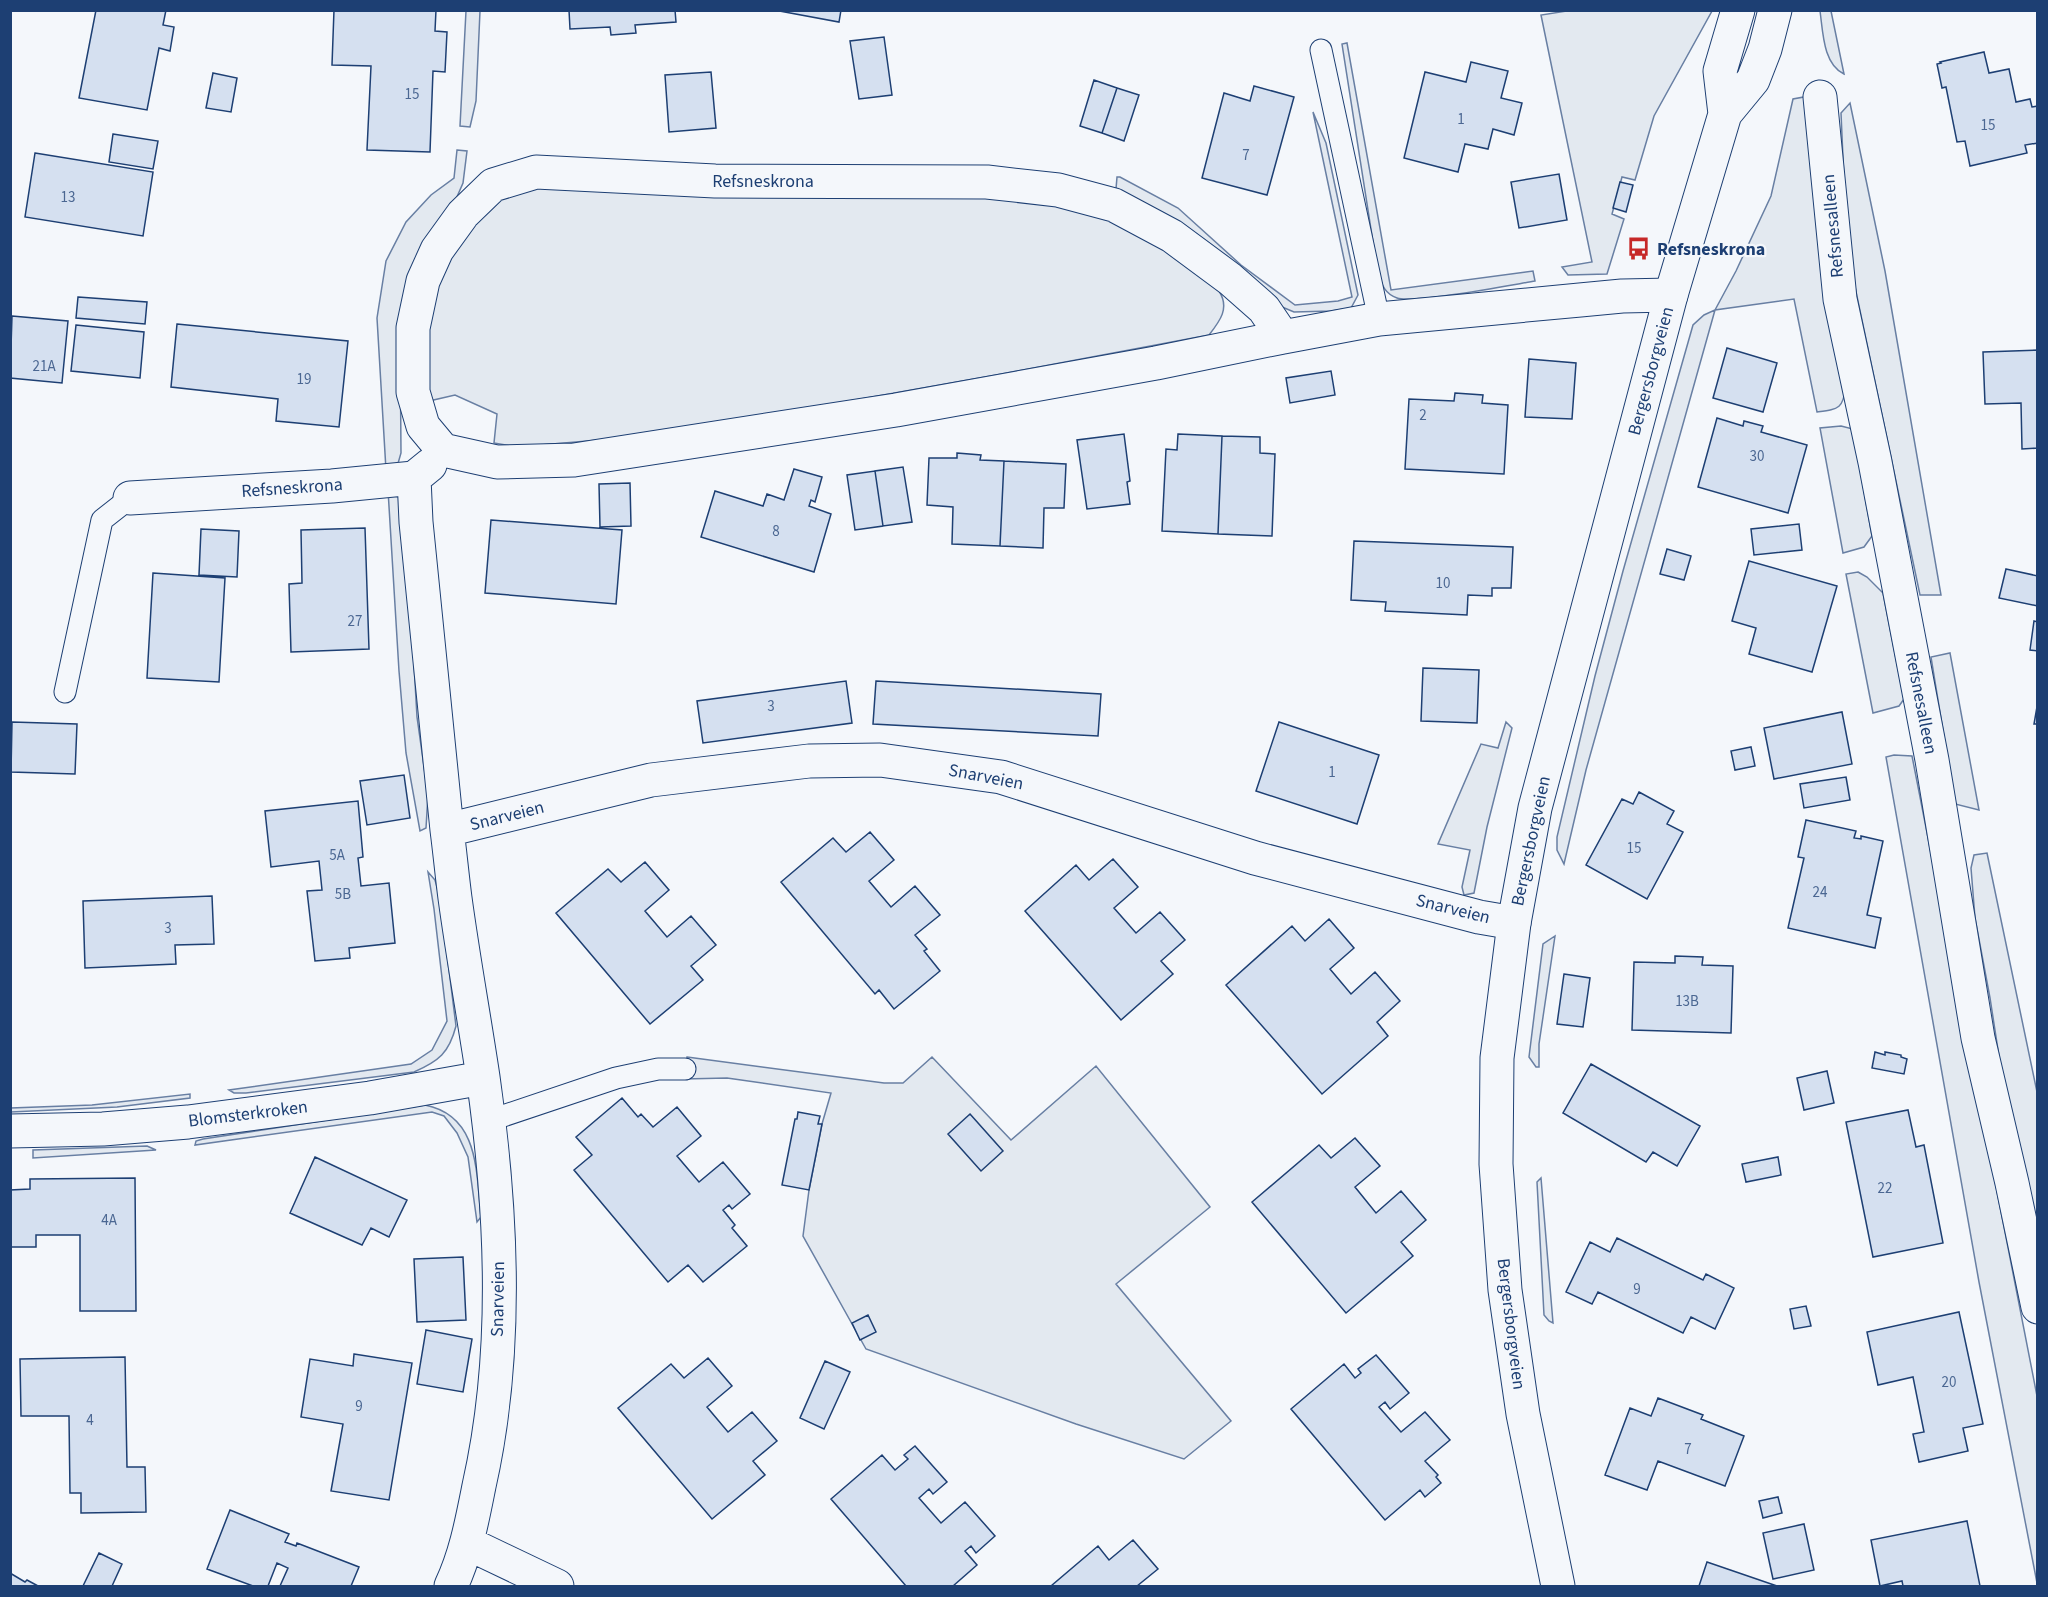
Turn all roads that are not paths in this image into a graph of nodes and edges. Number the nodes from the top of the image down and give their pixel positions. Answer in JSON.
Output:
{"nodes":[{"id":1,"x":1738,"y":10,"type":"edge"},
{"id":2,"x":1775,"y":10,"type":"edge"},
{"id":3,"x":1321,"y":50,"type":"dead end"},
{"id":4,"x":1820,"y":98,"type":"dead end"},
{"id":5,"x":1725,"y":114,"type":"junction"},
{"id":6,"x":1671,"y":296,"type":"junction"},
{"id":7,"x":1379,"y":319,"type":"junction"},
{"id":8,"x":1283,"y":337,"type":"junction"},
{"id":9,"x":443,"y":450,"type":"junction"},
{"id":10,"x":414,"y":478,"type":"junction"},
{"id":11,"x":130,"y":498,"type":"joint"},
{"id":12,"x":65,"y":692,"type":"dead end"},
{"id":13,"x":447,"y":830,"type":"junction"},
{"id":14,"x":1514,"y":923,"type":"junction"},
{"id":15,"x":685,"y":1070,"type":"dead end"},
{"id":16,"x":483,"y":1078,"type":"junction"},
{"id":17,"x":488,"y":1121,"type":"junction"},
{"id":18,"x":10,"y":1131,"type":"edge"},
{"id":19,"x":2037,"y":1307,"type":"edge"},
{"id":20,"x":467,"y":1543,"type":"junction"},
{"id":21,"x":451,"y":1587,"type":"edge"},
{"id":22,"x":558,"y":1587,"type":"edge"},
{"id":23,"x":1558,"y":1587,"type":"edge"}],
"edges":[{"from":1,"to":5,"type":"street","name":"Bergersborgveien"},
{"from":2,"to":5,"type":"street","name":"Bergersborgveien"},
{"from":3,"to":7,"type":"lane"},
{"from":4,"to":19,"type":"street","name":"Refsnesalleen"},
{"from":5,"to":6,"type":"street","name":"Bergersborgveien"},
{"from":6,"to":7,"type":"street"},
{"from":6,"to":14,"type":"street","name":"Bergersborgveien"},
{"from":7,"to":8,"type":"street"},
{"from":8,"to":9,"type":"street"},
{"from":8,"to":9,"type":"street","name":"Refsneskrona"},
{"from":9,"to":10,"type":"street"},
{"from":10,"to":11,"type":"street","name":"Refsneskrona"},
{"from":10,"to":13,"type":"street","name":"Snarveien"},
{"from":11,"to":12,"type":"lane"},
{"from":13,"to":14,"type":"street","name":"Snarveien"},
{"from":13,"to":16,"type":"street","name":"Snarveien"},
{"from":14,"to":23,"type":"street","name":"Bergersborgveien"},
{"from":15,"to":17,"type":"lane"},
{"from":16,"to":17,"type":"street","name":"Snarveien"},
{"from":16,"to":18,"type":"street","name":"Blomsterkroken"},
{"from":17,"to":20,"type":"street","name":"Snarveien"},
{"from":20,"to":21,"type":"street","name":"Snarveien"},
{"from":20,"to":22,"type":"street"}]}
